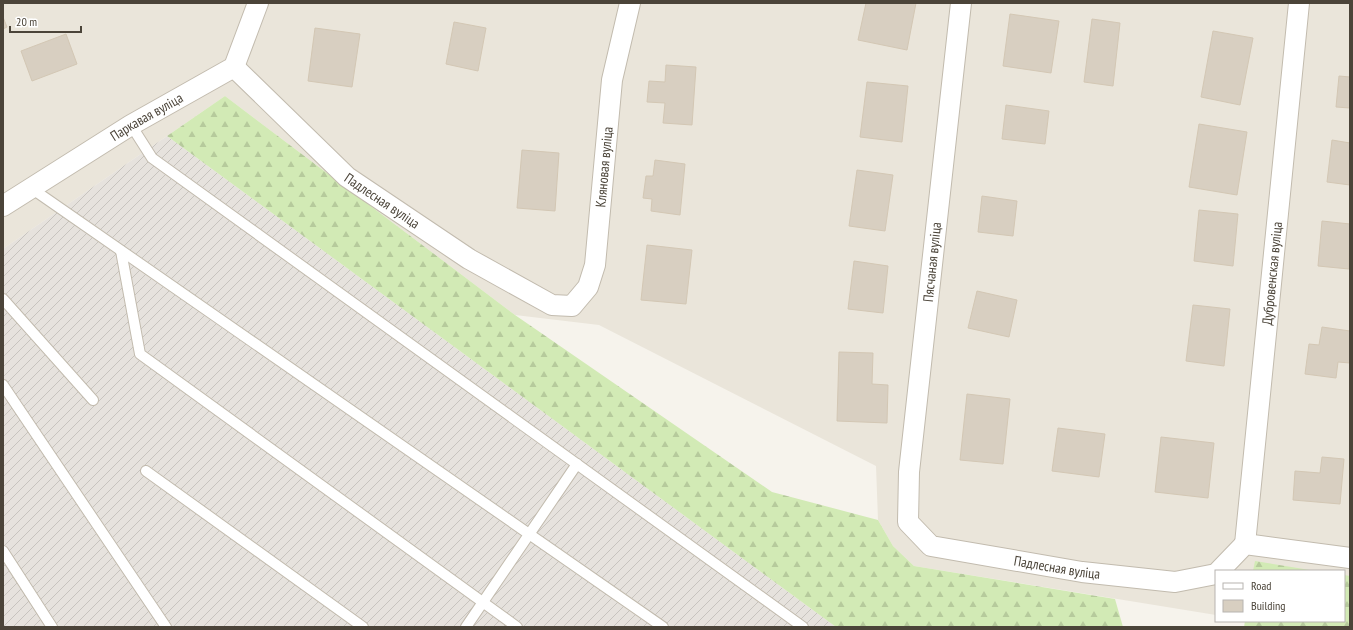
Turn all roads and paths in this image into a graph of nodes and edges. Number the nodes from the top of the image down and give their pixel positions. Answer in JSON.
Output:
{"nodes":[{"id":1,"x":258,"y":3,"type":"edge"},
{"id":2,"x":630,"y":3,"type":"edge"},
{"id":3,"x":961,"y":3,"type":"edge"},
{"id":4,"x":1299,"y":3,"type":"edge"},
{"id":5,"x":234,"y":67,"type":"junction"},
{"id":6,"x":131,"y":125,"type":"junction"},
{"id":7,"x":31,"y":188,"type":"junction"},
{"id":8,"x":3,"y":206,"type":"edge"},
{"id":9,"x":121,"y":251,"type":"junction"},
{"id":10,"x":3,"y":299,"type":"edge"},
{"id":11,"x":552,"y":305,"type":"joint"},
{"id":12,"x":3,"y":385,"type":"edge"},
{"id":13,"x":93,"y":400,"type":"dead end"},
{"id":14,"x":577,"y":464,"type":"junction"},
{"id":15,"x":146,"y":471,"type":"dead end"},
{"id":16,"x":908,"y":522,"type":"joint"},
{"id":17,"x":529,"y":534,"type":"junction"},
{"id":18,"x":1245,"y":544,"type":"junction"},
{"id":19,"x":3,"y":551,"type":"edge"},
{"id":20,"x":1350,"y":558,"type":"edge"},
{"id":21,"x":1220,"y":570,"type":"edge"},
{"id":22,"x":1215,"y":574,"type":"edge"},
{"id":23,"x":483,"y":603,"type":"junction"},
{"id":24,"x":52,"y":627,"type":"edge"},
{"id":25,"x":166,"y":627,"type":"edge"},
{"id":26,"x":363,"y":627,"type":"edge"},
{"id":27,"x":466,"y":627,"type":"edge"},
{"id":28,"x":517,"y":627,"type":"edge"},
{"id":29,"x":663,"y":627,"type":"edge"},
{"id":30,"x":803,"y":627,"type":"edge"}],
"edges":[{"from":1,"to":5,"type":"street"},
{"from":2,"to":11,"type":"street","name":"Кляновая вуліца"},
{"from":3,"to":16,"type":"street","name":"Пясчаная вуліца"},
{"from":4,"to":18,"type":"street","name":"Дубровенская вуліца"},
{"from":5,"to":6,"type":"street","name":"Паркавая вуліца"},
{"from":5,"to":11,"type":"street","name":"Падлесная вуліца"},
{"from":6,"to":7,"type":"street","name":"Паркавая вуліца"},
{"from":6,"to":14,"type":"lane"},
{"from":7,"to":8,"type":"street","name":"Паркавая вуліца"},
{"from":7,"to":9,"type":"lane"},
{"from":9,"to":17,"type":"lane"},
{"from":9,"to":23,"type":"lane"},
{"from":10,"to":13,"type":"lane"},
{"from":12,"to":25,"type":"lane"},
{"from":14,"to":17,"type":"lane"},
{"from":14,"to":30,"type":"lane"},
{"from":15,"to":26,"type":"lane"},
{"from":16,"to":22,"type":"street","name":"Падлесная вуліца"},
{"from":17,"to":23,"type":"lane"},
{"from":17,"to":29,"type":"lane"},
{"from":18,"to":20,"type":"street"},
{"from":18,"to":21,"type":"street"},
{"from":19,"to":24,"type":"lane"},
{"from":23,"to":27,"type":"lane"},
{"from":23,"to":28,"type":"lane"}]}
